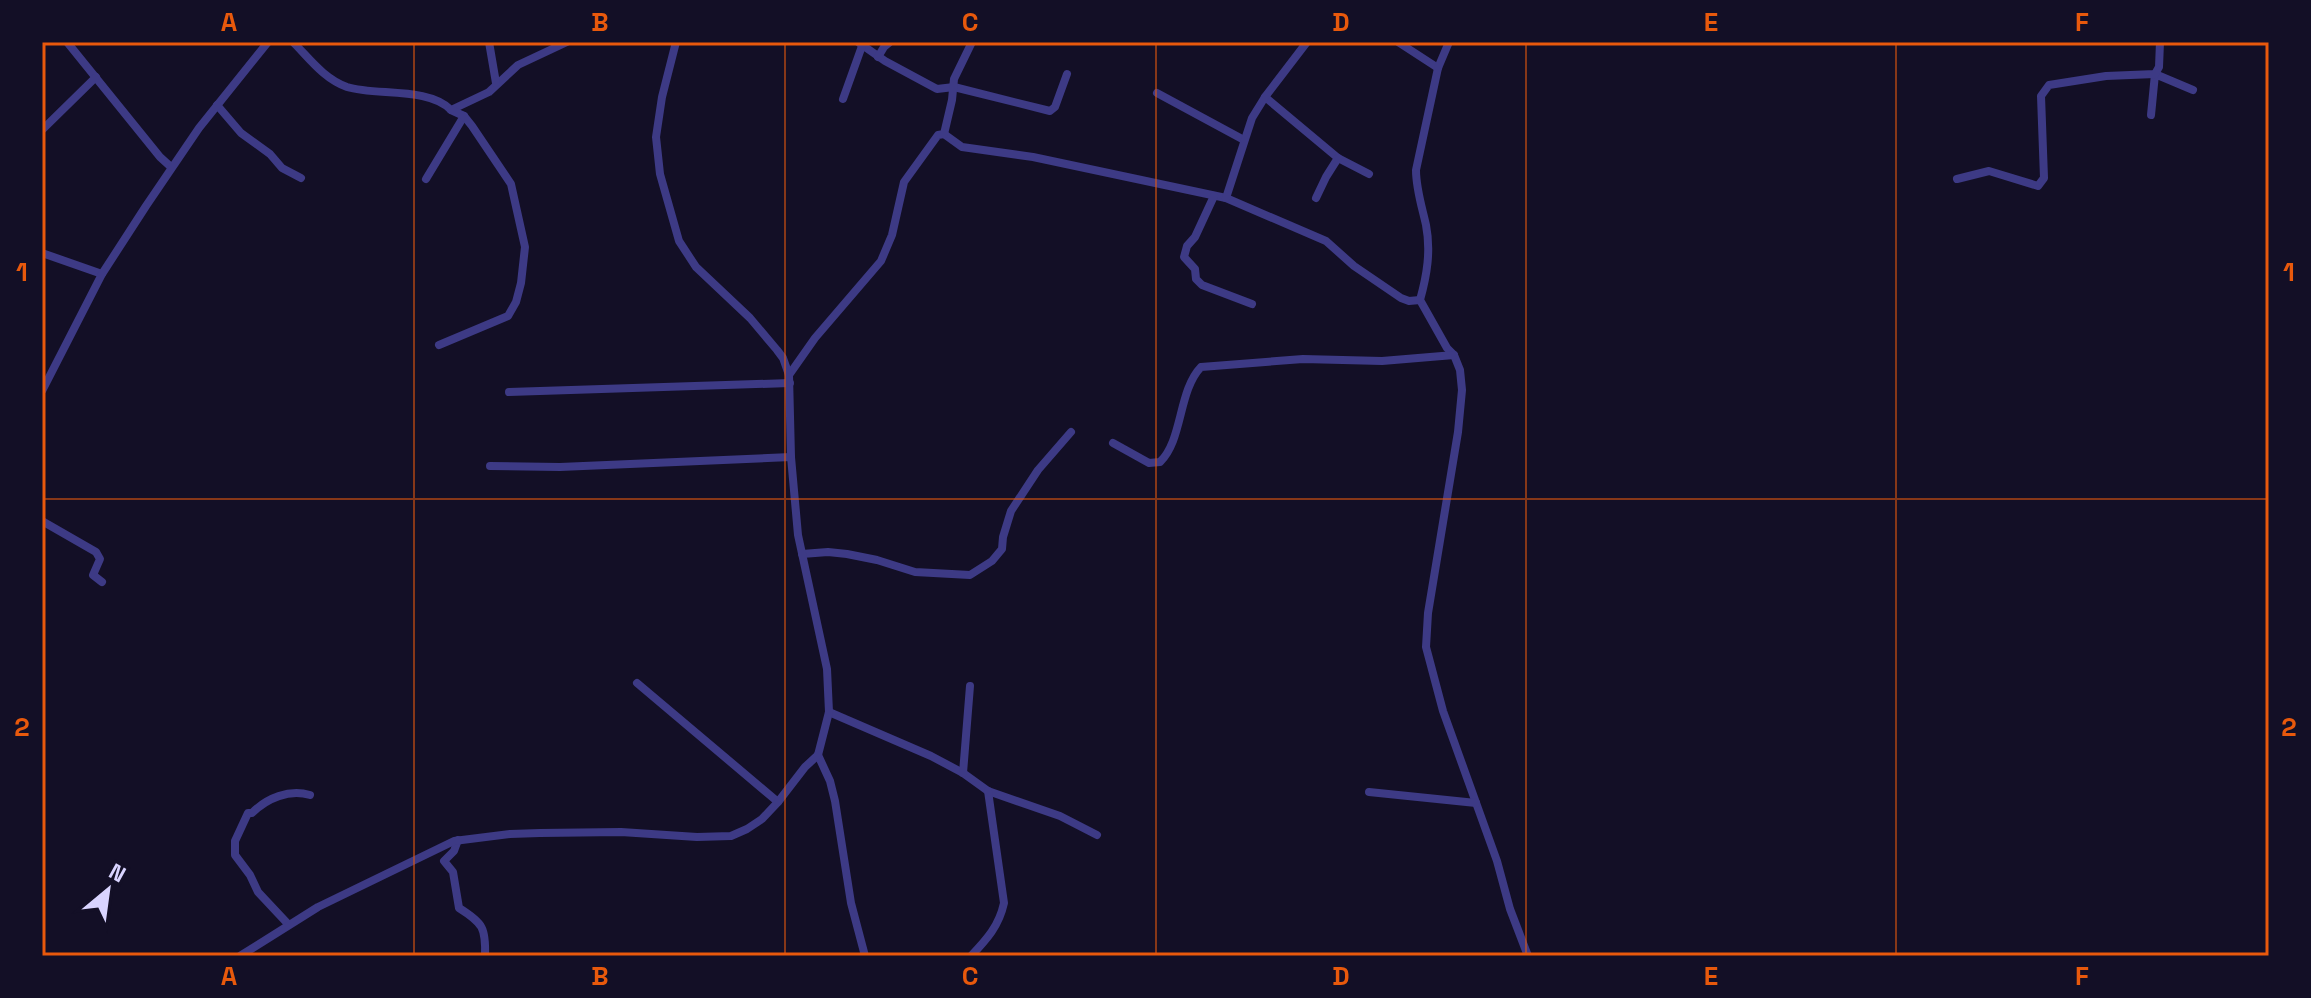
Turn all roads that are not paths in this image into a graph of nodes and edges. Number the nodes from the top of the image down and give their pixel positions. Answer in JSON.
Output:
{"nodes":[{"id":1,"x":67,"y":42,"type":"edge"},
{"id":2,"x":268,"y":42,"type":"edge"},
{"id":3,"x":293,"y":42,"type":"edge"},
{"id":4,"x":489,"y":42,"type":"edge"},
{"id":5,"x":567,"y":42,"type":"edge"},
{"id":6,"x":676,"y":42,"type":"edge"},
{"id":7,"x":890,"y":42,"type":"edge"},
{"id":8,"x":972,"y":42,"type":"edge"},
{"id":9,"x":1307,"y":42,"type":"edge"},
{"id":10,"x":1398,"y":42,"type":"edge"},
{"id":11,"x":1449,"y":42,"type":"edge"},
{"id":12,"x":2160,"y":42,"type":"edge"},
{"id":13,"x":860,"y":44,"type":"edge"},
{"id":14,"x":878,"y":57,"type":"junction"},
{"id":15,"x":1438,"y":68,"type":"junction"},
{"id":16,"x":1067,"y":74,"type":"dead end"},
{"id":17,"x":2155,"y":74,"type":"junction"},
{"id":18,"x":96,"y":77,"type":"junction"},
{"id":19,"x":496,"y":83,"type":"junction"},
{"id":20,"x":954,"y":87,"type":"junction"},
{"id":21,"x":2193,"y":90,"type":"dead end"},
{"id":22,"x":1157,"y":93,"type":"dead end"},
{"id":23,"x":1265,"y":97,"type":"junction"},
{"id":24,"x":843,"y":99,"type":"dead end"},
{"id":25,"x":217,"y":105,"type":"junction"},
{"id":26,"x":451,"y":110,"type":"junction"},
{"id":27,"x":2151,"y":115,"type":"dead end"},
{"id":28,"x":464,"y":116,"type":"junction"},
{"id":29,"x":42,"y":130,"type":"edge"},
{"id":30,"x":944,"y":134,"type":"junction"},
{"id":31,"x":1244,"y":140,"type":"junction"},
{"id":32,"x":1338,"y":158,"type":"junction"},
{"id":33,"x":171,"y":167,"type":"junction"},
{"id":34,"x":1369,"y":174,"type":"dead end"},
{"id":35,"x":301,"y":178,"type":"dead end"},
{"id":36,"x":426,"y":179,"type":"dead end"},
{"id":37,"x":1957,"y":179,"type":"dead end"},
{"id":38,"x":1214,"y":196,"type":"junction"},
{"id":39,"x":1226,"y":198,"type":"junction"},
{"id":40,"x":1316,"y":198,"type":"dead end"},
{"id":41,"x":42,"y":253,"type":"edge"},
{"id":42,"x":102,"y":274,"type":"junction"},
{"id":43,"x":1420,"y":300,"type":"junction"},
{"id":44,"x":1252,"y":304,"type":"dead end"},
{"id":45,"x":439,"y":345,"type":"dead end"},
{"id":46,"x":1454,"y":355,"type":"junction"},
{"id":47,"x":802,"y":357,"type":"junction"},
{"id":48,"x":783,"y":358,"type":"junction"},
{"id":49,"x":789,"y":379,"type":"junction"},
{"id":50,"x":42,"y":391,"type":"edge"},
{"id":51,"x":509,"y":392,"type":"dead end"},
{"id":52,"x":1071,"y":432,"type":"dead end"},
{"id":53,"x":1113,"y":443,"type":"dead end"},
{"id":54,"x":791,"y":457,"type":"junction"},
{"id":55,"x":490,"y":466,"type":"dead end"},
{"id":56,"x":42,"y":521,"type":"edge"},
{"id":57,"x":802,"y":554,"type":"junction"},
{"id":58,"x":102,"y":582,"type":"dead end"},
{"id":59,"x":637,"y":683,"type":"dead end"},
{"id":60,"x":970,"y":686,"type":"dead end"},
{"id":61,"x":829,"y":712,"type":"junction"},
{"id":62,"x":818,"y":755,"type":"junction"},
{"id":63,"x":963,"y":773,"type":"junction"},
{"id":64,"x":988,"y":791,"type":"junction"},
{"id":65,"x":1369,"y":792,"type":"dead end"},
{"id":66,"x":310,"y":795,"type":"dead end"},
{"id":67,"x":778,"y":802,"type":"junction"},
{"id":68,"x":1476,"y":803,"type":"junction"},
{"id":69,"x":1097,"y":835,"type":"dead end"},
{"id":70,"x":458,"y":840,"type":"junction"},
{"id":71,"x":437,"y":849,"type":"junction"},
{"id":72,"x":444,"y":861,"type":"junction"},
{"id":73,"x":288,"y":924,"type":"junction"},
{"id":74,"x":242,"y":955,"type":"edge"},
{"id":75,"x":485,"y":956,"type":"edge"},
{"id":76,"x":865,"y":956,"type":"edge"},
{"id":77,"x":971,"y":956,"type":"edge"},
{"id":78,"x":1528,"y":956,"type":"edge"}],
"edges":[{"from":1,"to":18,"type":"street"},
{"from":2,"to":25,"type":"street"},
{"from":3,"to":26,"type":"street"},
{"from":4,"to":19,"type":"street"},
{"from":5,"to":19,"type":"street"},
{"from":6,"to":48,"type":"street"},
{"from":7,"to":14,"type":"street"},
{"from":8,"to":20,"type":"street"},
{"from":9,"to":23,"type":"street"},
{"from":10,"to":15,"type":"street"},
{"from":11,"to":15,"type":"street"},
{"from":12,"to":17,"type":"street"},
{"from":13,"to":14,"type":"street"},
{"from":13,"to":24,"type":"street"},
{"from":14,"to":20,"type":"street"},
{"from":15,"to":43,"type":"street"},
{"from":16,"to":20,"type":"street"},
{"from":17,"to":21,"type":"street"},
{"from":17,"to":27,"type":"street"},
{"from":17,"to":37,"type":"street"},
{"from":18,"to":29,"type":"street"},
{"from":18,"to":33,"type":"street"},
{"from":19,"to":26,"type":"street"},
{"from":20,"to":30,"type":"street"},
{"from":22,"to":31,"type":"street"},
{"from":23,"to":31,"type":"street"},
{"from":23,"to":32,"type":"street"},
{"from":25,"to":33,"type":"street"},
{"from":25,"to":35,"type":"street"},
{"from":26,"to":28,"type":"street"},
{"from":28,"to":36,"type":"street"},
{"from":28,"to":45,"type":"street"},
{"from":30,"to":38,"type":"street"},
{"from":30,"to":47,"type":"street"},
{"from":31,"to":39,"type":"street"},
{"from":32,"to":34,"type":"street"},
{"from":32,"to":40,"type":"street"},
{"from":33,"to":42,"type":"street"},
{"from":38,"to":39,"type":"street"},
{"from":38,"to":44,"type":"street"},
{"from":39,"to":43,"type":"street"},
{"from":41,"to":42,"type":"street"},
{"from":42,"to":50,"type":"street"},
{"from":43,"to":46,"type":"street"},
{"from":46,"to":53,"type":"street"},
{"from":46,"to":68,"type":"street"},
{"from":47,"to":48,"type":"street"},
{"from":47,"to":49,"type":"street"},
{"from":48,"to":49,"type":"street"},
{"from":49,"to":51,"type":"street"},
{"from":49,"to":54,"type":"street"},
{"from":52,"to":57,"type":"street"},
{"from":54,"to":55,"type":"street"},
{"from":54,"to":57,"type":"street"},
{"from":56,"to":58,"type":"street"},
{"from":57,"to":61,"type":"street"},
{"from":59,"to":67,"type":"street"},
{"from":60,"to":63,"type":"street"},
{"from":61,"to":62,"type":"street"},
{"from":61,"to":63,"type":"street"},
{"from":62,"to":67,"type":"street"},
{"from":62,"to":76,"type":"street"},
{"from":63,"to":64,"type":"street"},
{"from":64,"to":69,"type":"street"},
{"from":64,"to":77,"type":"street"},
{"from":65,"to":68,"type":"street"},
{"from":66,"to":73,"type":"street"},
{"from":67,"to":70,"type":"street"},
{"from":68,"to":78,"type":"street"},
{"from":70,"to":71,"type":"street"},
{"from":70,"to":72,"type":"street"},
{"from":71,"to":72,"type":"street"},
{"from":71,"to":73,"type":"street"},
{"from":72,"to":75,"type":"street"},
{"from":73,"to":74,"type":"street"}]}
